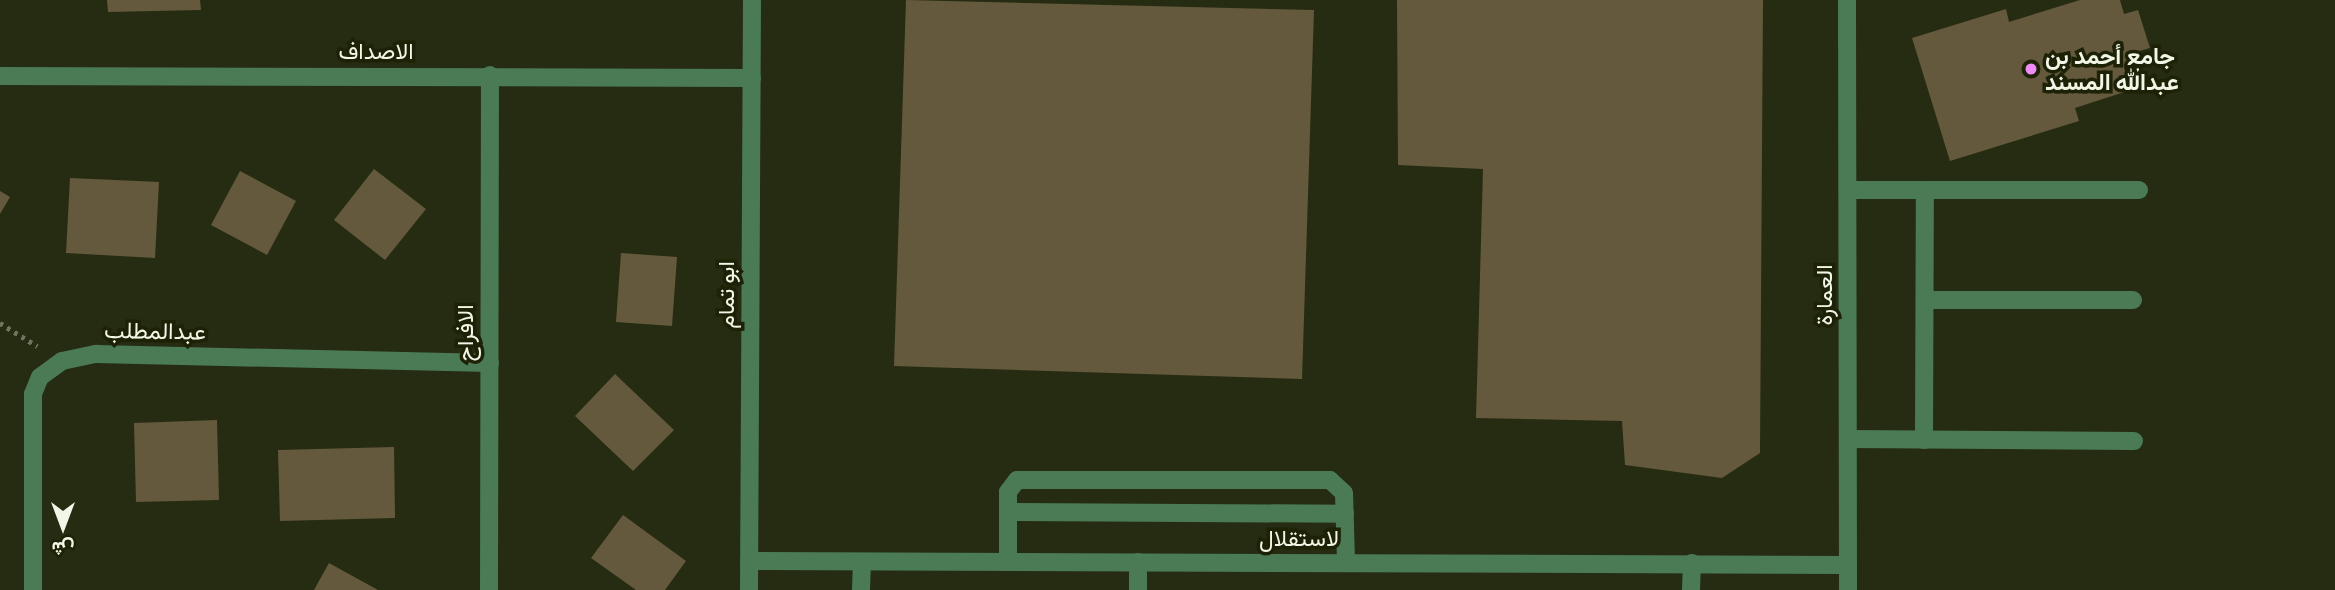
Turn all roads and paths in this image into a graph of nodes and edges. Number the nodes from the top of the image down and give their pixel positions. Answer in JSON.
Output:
{"nodes":[{"id":1,"x":752,"y":0,"type":"edge"},
{"id":2,"x":1847,"y":0,"type":"edge"},
{"id":3,"x":490,"y":75,"type":"junction"},
{"id":4,"x":0,"y":76,"type":"edge"},
{"id":5,"x":752,"y":78,"type":"junction"},
{"id":6,"x":1848,"y":190,"type":"junction"},
{"id":7,"x":1925,"y":190,"type":"junction"},
{"id":8,"x":2139,"y":190,"type":"dead end"},
{"id":9,"x":1925,"y":300,"type":"junction"},
{"id":10,"x":2133,"y":300,"type":"dead end"},
{"id":11,"x":0,"y":323,"type":"edge"},
{"id":12,"x":62,"y":361,"type":"junction"},
{"id":13,"x":490,"y":363,"type":"junction"},
{"id":14,"x":1848,"y":439,"type":"junction"},
{"id":15,"x":1923,"y":440,"type":"junction"},
{"id":16,"x":2134,"y":441,"type":"dead end"},
{"id":17,"x":1008,"y":512,"type":"junction"},
{"id":18,"x":1345,"y":514,"type":"junction"},
{"id":19,"x":749,"y":561,"type":"junction"},
{"id":20,"x":1008,"y":562,"type":"junction"},
{"id":21,"x":1138,"y":562,"type":"junction"},
{"id":22,"x":1346,"y":562,"type":"junction"},
{"id":23,"x":862,"y":563,"type":"junction"},
{"id":24,"x":1692,"y":563,"type":"junction"},
{"id":25,"x":1848,"y":565,"type":"junction"},
{"id":26,"x":33,"y":590,"type":"edge"},
{"id":27,"x":489,"y":590,"type":"edge"},
{"id":28,"x":749,"y":590,"type":"edge"},
{"id":29,"x":860,"y":590,"type":"edge"},
{"id":30,"x":1138,"y":590,"type":"edge"},
{"id":31,"x":1691,"y":590,"type":"edge"},
{"id":32,"x":1848,"y":590,"type":"edge"}],
"edges":[{"from":1,"to":5,"type":"street","name":"ابو تمام"},
{"from":2,"to":6,"type":"street","name":"العمارة"},
{"from":3,"to":4,"type":"street","name":"الاصداف"},
{"from":3,"to":5,"type":"street","name":"الاصداف"},
{"from":3,"to":13,"type":"street","name":"الافراح"},
{"from":5,"to":19,"type":"street","name":"ابو تمام"},
{"from":6,"to":7,"type":"street"},
{"from":6,"to":14,"type":"street","name":"العمارة"},
{"from":7,"to":8,"type":"street"},
{"from":7,"to":9,"type":"street"},
{"from":9,"to":10,"type":"street"},
{"from":9,"to":15,"type":"street"},
{"from":11,"to":12,"type":"path"},
{"from":12,"to":13,"type":"street","name":"عبدالمطلب"},
{"from":12,"to":26,"type":"street"},
{"from":13,"to":27,"type":"street","name":"الافراح"},
{"from":14,"to":15,"type":"street"},
{"from":14,"to":25,"type":"street","name":"العمارة"},
{"from":15,"to":16,"type":"street"},
{"from":17,"to":18,"type":"street"},
{"from":17,"to":18,"type":"street"},
{"from":17,"to":20,"type":"street"},
{"from":18,"to":22,"type":"street"},
{"from":19,"to":23,"type":"street","name":"لاستقلال"},
{"from":19,"to":28,"type":"street","name":"ابو تمام"},
{"from":20,"to":21,"type":"street","name":"لاستقلال"},
{"from":20,"to":23,"type":"street","name":"لاستقلال"},
{"from":21,"to":22,"type":"street","name":"لاستقلال"},
{"from":21,"to":30,"type":"street"},
{"from":22,"to":24,"type":"street","name":"لاستقلال"},
{"from":23,"to":29,"type":"street"},
{"from":24,"to":25,"type":"street","name":"لاستقلال"},
{"from":24,"to":31,"type":"street"},
{"from":25,"to":32,"type":"street","name":"العمارة"}]}
